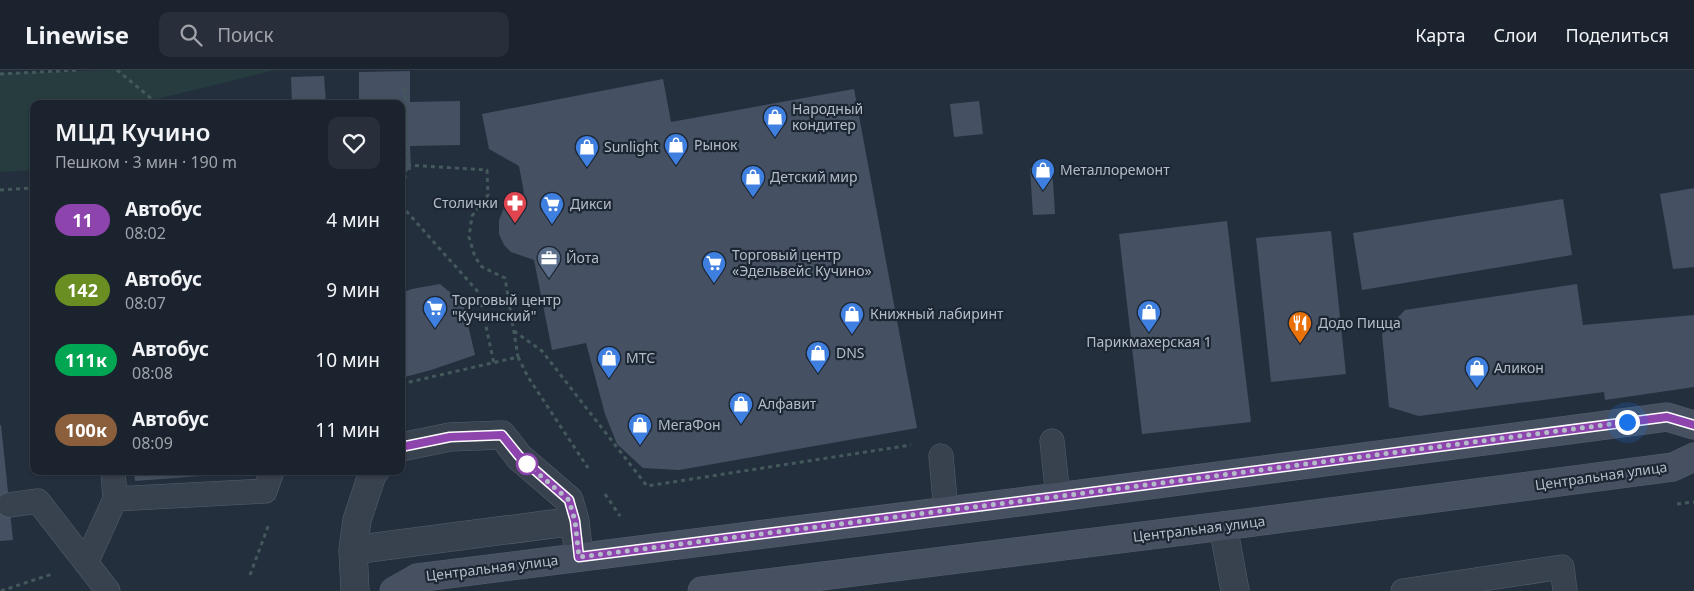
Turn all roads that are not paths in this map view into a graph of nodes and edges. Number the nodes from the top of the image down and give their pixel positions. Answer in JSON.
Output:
{"nodes":[{"id":1,"x":1694,"y":425,"type":"edge"},
{"id":2,"x":1052,"y":441,"type":"dead end"},
{"id":3,"x":405,"y":446,"type":"edge"},
{"id":4,"x":941,"y":456,"type":"dead end"},
{"id":5,"x":1694,"y":457,"type":"edge"},
{"id":6,"x":113,"y":475,"type":"edge"},
{"id":7,"x":271,"y":475,"type":"edge"},
{"id":8,"x":372,"y":475,"type":"edge"},
{"id":9,"x":1058,"y":497,"type":"junction"},
{"id":10,"x":115,"y":499,"type":"junction"},
{"id":11,"x":10,"y":505,"type":"dead end"},
{"id":12,"x":946,"y":511,"type":"junction"},
{"id":13,"x":575,"y":521,"type":"junction"},
{"id":14,"x":1223,"y":526,"type":"junction"},
{"id":15,"x":353,"y":550,"type":"junction"},
{"id":16,"x":579,"y":557,"type":"junction"},
{"id":17,"x":86,"y":562,"type":"junction"},
{"id":18,"x":108,"y":591,"type":"edge"},
{"id":19,"x":355,"y":591,"type":"edge"},
{"id":20,"x":394,"y":591,"type":"edge"},
{"id":21,"x":702,"y":591,"type":"edge"},
{"id":22,"x":1235,"y":591,"type":"edge"},
{"id":23,"x":1403,"y":591,"type":"edge"},
{"id":24,"x":1565,"y":591,"type":"edge"}],
"edges":[{"from":1,"to":9,"type":"main road","name":"Центральная улица"},
{"from":2,"to":9,"type":"lane"},
{"from":3,"to":13,"type":"street"},
{"from":4,"to":12,"type":"lane"},
{"from":5,"to":14,"type":"main road","name":"Центральная улица"},
{"from":6,"to":10,"type":"lane"},
{"from":7,"to":10,"type":"lane"},
{"from":8,"to":15,"type":"street"},
{"from":9,"to":12,"type":"main road","name":"Центральная улица"},
{"from":10,"to":17,"type":"lane"},
{"from":11,"to":17,"type":"lane"},
{"from":12,"to":16,"type":"main road","name":"Центральная улица"},
{"from":13,"to":15,"type":"street"},
{"from":13,"to":16,"type":"street"},
{"from":14,"to":21,"type":"main road","name":"Центральная улица"},
{"from":14,"to":22,"type":"street"},
{"from":15,"to":19,"type":"street"},
{"from":16,"to":20,"type":"main road","name":"Центральная улица"},
{"from":17,"to":18,"type":"lane"},
{"from":23,"to":24,"type":"lane"}]}
